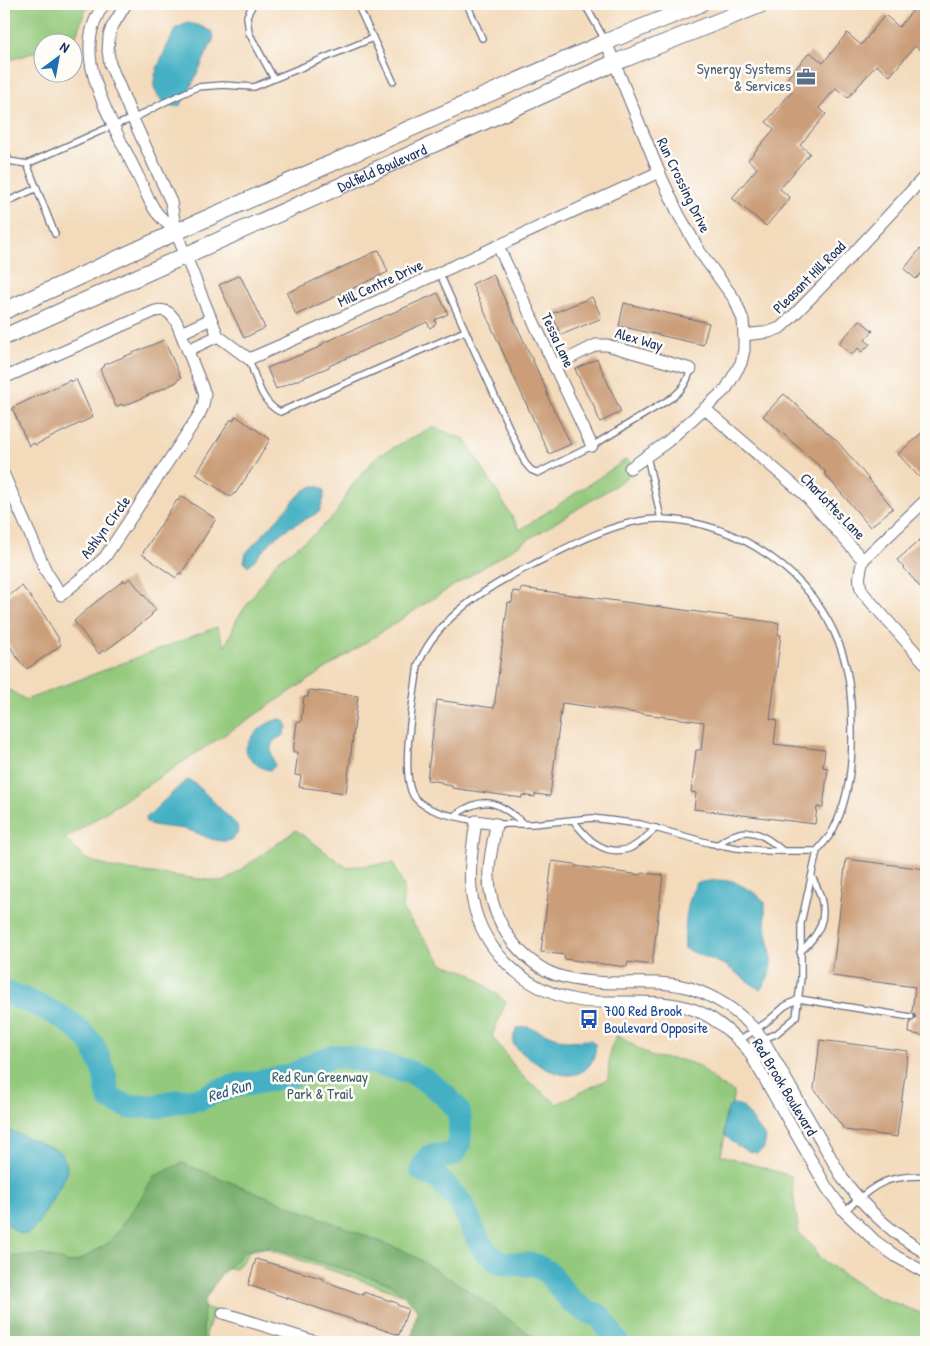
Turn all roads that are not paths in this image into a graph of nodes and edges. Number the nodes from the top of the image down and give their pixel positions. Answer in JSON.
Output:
{"nodes":[{"id":1,"x":104,"y":4,"type":"edge"},
{"id":2,"x":126,"y":4,"type":"edge"},
{"id":3,"x":253,"y":4,"type":"edge"},
{"id":4,"x":357,"y":4,"type":"edge"},
{"id":5,"x":467,"y":4,"type":"edge"},
{"id":6,"x":582,"y":4,"type":"edge"},
{"id":7,"x":700,"y":4,"type":"edge"},
{"id":8,"x":762,"y":4,"type":"edge"},
{"id":9,"x":373,"y":38,"type":"junction"},
{"id":10,"x":482,"y":38,"type":"dead end"},
{"id":11,"x":606,"y":42,"type":"junction"},
{"id":12,"x":614,"y":64,"type":"junction"},
{"id":13,"x":274,"y":79,"type":"junction"},
{"id":14,"x":394,"y":81,"type":"dead end"},
{"id":15,"x":133,"y":119,"type":"junction"},
{"id":16,"x":114,"y":125,"type":"junction"},
{"id":17,"x":4,"y":148,"type":"edge"},
{"id":18,"x":7,"y":162,"type":"edge"},
{"id":19,"x":27,"y":164,"type":"junction"},
{"id":20,"x":659,"y":172,"type":"junction"},
{"id":21,"x":926,"y":175,"type":"edge"},
{"id":22,"x":36,"y":188,"type":"junction"},
{"id":23,"x":4,"y":203,"type":"edge"},
{"id":24,"x":176,"y":232,"type":"junction"},
{"id":25,"x":55,"y":234,"type":"dead end"},
{"id":26,"x":498,"y":246,"type":"junction"},
{"id":27,"x":185,"y":255,"type":"junction"},
{"id":28,"x":439,"y":272,"type":"junction"},
{"id":29,"x":4,"y":311,"type":"edge"},
{"id":30,"x":211,"y":319,"type":"junction"},
{"id":31,"x":465,"y":331,"type":"junction"},
{"id":32,"x":181,"y":333,"type":"junction"},
{"id":33,"x":744,"y":335,"type":"junction"},
{"id":34,"x":218,"y":336,"type":"junction"},
{"id":35,"x":4,"y":337,"type":"edge"},
{"id":36,"x":188,"y":350,"type":"junction"},
{"id":37,"x":249,"y":359,"type":"junction"},
{"id":38,"x":554,"y":366,"type":"junction"},
{"id":39,"x":690,"y":369,"type":"joint"},
{"id":40,"x":4,"y":378,"type":"edge"},
{"id":41,"x":705,"y":409,"type":"junction"},
{"id":42,"x":592,"y":446,"type":"junction"},
{"id":43,"x":647,"y":456,"type":"junction"},
{"id":44,"x":630,"y":468,"type":"dead end"},
{"id":45,"x":4,"y":475,"type":"edge"},
{"id":46,"x":926,"y":500,"type":"edge"},
{"id":47,"x":662,"y":519,"type":"junction"},
{"id":48,"x":863,"y":560,"type":"junction"},
{"id":49,"x":926,"y":663,"type":"edge"},
{"id":50,"x":454,"y":816,"type":"junction"},
{"id":51,"x":573,"y":820,"type":"junction"},
{"id":52,"x":476,"y":821,"type":"junction"},
{"id":53,"x":496,"y":824,"type":"junction"},
{"id":54,"x":524,"y":824,"type":"junction"},
{"id":55,"x":656,"y":828,"type":"junction"},
{"id":56,"x":717,"y":845,"type":"junction"},
{"id":57,"x":783,"y":851,"type":"junction"},
{"id":58,"x":817,"y":851,"type":"junction"},
{"id":59,"x":812,"y":877,"type":"junction"},
{"id":60,"x":800,"y":952,"type":"junction"},
{"id":61,"x":799,"y":999,"type":"junction"},
{"id":62,"x":911,"y":1017,"type":"dead end"},
{"id":63,"x":756,"y":1029,"type":"junction"},
{"id":64,"x":764,"y":1039,"type":"junction"},
{"id":65,"x":740,"y":1041,"type":"junction"},
{"id":66,"x":748,"y":1050,"type":"junction"},
{"id":67,"x":926,"y":1176,"type":"edge"},
{"id":68,"x":858,"y":1199,"type":"junction"},
{"id":69,"x":844,"y":1211,"type":"junction"},
{"id":70,"x":926,"y":1253,"type":"edge"},
{"id":71,"x":926,"y":1273,"type":"edge"},
{"id":72,"x":223,"y":1313,"type":"dead end"},
{"id":73,"x":316,"y":1342,"type":"edge"}],
"edges":[{"from":1,"to":16,"type":"street"},
{"from":2,"to":15,"type":"street"},
{"from":3,"to":13,"type":"lane"},
{"from":4,"to":9,"type":"lane"},
{"from":5,"to":10,"type":"lane"},
{"from":6,"to":11,"type":"lane"},
{"from":7,"to":11,"type":"main road","name":"Dolfield Boulevard"},
{"from":8,"to":12,"type":"main road","name":"Dolfield Boulevard"},
{"from":9,"to":13,"type":"lane"},
{"from":9,"to":14,"type":"lane"},
{"from":11,"to":12,"type":"street","name":"Run Crossing Drive"},
{"from":11,"to":24,"type":"main road","name":"Dolfield Boulevard"},
{"from":12,"to":20,"type":"street","name":"Run Crossing Drive"},
{"from":12,"to":27,"type":"main road","name":"Dolfield Boulevard"},
{"from":13,"to":15,"type":"lane"},
{"from":15,"to":16,"type":"lane"},
{"from":15,"to":24,"type":"street"},
{"from":16,"to":19,"type":"lane"},
{"from":16,"to":24,"type":"street"},
{"from":17,"to":18,"type":"lane"},
{"from":18,"to":19,"type":"lane"},
{"from":19,"to":22,"type":"lane"},
{"from":20,"to":26,"type":"street","name":"Mill Centre Drive"},
{"from":20,"to":33,"type":"street","name":"Run Crossing Drive"},
{"from":21,"to":33,"type":"street","name":"Pleasant Hill Road"},
{"from":22,"to":23,"type":"lane"},
{"from":22,"to":25,"type":"lane"},
{"from":24,"to":27,"type":"street"},
{"from":24,"to":29,"type":"main road","name":"Dolfield Boulevard"},
{"from":26,"to":28,"type":"street","name":"Mill Centre Drive"},
{"from":26,"to":38,"type":"street","name":"Tessa Lane"},
{"from":27,"to":30,"type":"street"},
{"from":27,"to":35,"type":"main road","name":"Dolfield Boulevard"},
{"from":28,"to":31,"type":"lane"},
{"from":28,"to":37,"type":"street","name":"Mill Centre Drive"},
{"from":30,"to":32,"type":"street"},
{"from":30,"to":34,"type":"street"},
{"from":31,"to":37,"type":"lane"},
{"from":31,"to":42,"type":"lane"},
{"from":32,"to":36,"type":"street","name":"Ashlyn Circle"},
{"from":32,"to":40,"type":"street","name":"Ashlyn Circle"},
{"from":33,"to":41,"type":"street"},
{"from":34,"to":36,"type":"street"},
{"from":34,"to":37,"type":"street"},
{"from":36,"to":45,"type":"street","name":"Ashlyn Circle"},
{"from":38,"to":39,"type":"street","name":"Alex Way"},
{"from":38,"to":42,"type":"street","name":"Tessa Lane"},
{"from":39,"to":42,"type":"lane"},
{"from":41,"to":43,"type":"street"},
{"from":41,"to":48,"type":"street","name":"Charlottes Lane"},
{"from":43,"to":44,"type":"street"},
{"from":43,"to":47,"type":"lane"},
{"from":46,"to":48,"type":"street"},
{"from":47,"to":50,"type":"lane"},
{"from":47,"to":58,"type":"lane"},
{"from":48,"to":49,"type":"street","name":"Charlottes Lane"},
{"from":50,"to":52,"type":"lane"},
{"from":50,"to":54,"type":"lane"},
{"from":51,"to":54,"type":"lane"},
{"from":51,"to":55,"type":"lane"},
{"from":51,"to":55,"type":"lane"},
{"from":52,"to":53,"type":"street"},
{"from":52,"to":65,"type":"street","name":"Red Brook Boulevard"},
{"from":53,"to":54,"type":"lane"},
{"from":53,"to":63,"type":"street","name":"Red Brook Boulevard"},
{"from":55,"to":56,"type":"lane"},
{"from":56,"to":57,"type":"lane"},
{"from":56,"to":57,"type":"lane"},
{"from":57,"to":58,"type":"lane"},
{"from":58,"to":59,"type":"lane"},
{"from":59,"to":60,"type":"lane"},
{"from":59,"to":60,"type":"lane"},
{"from":60,"to":61,"type":"lane"},
{"from":61,"to":62,"type":"lane"},
{"from":61,"to":63,"type":"lane"},
{"from":61,"to":64,"type":"lane"},
{"from":63,"to":64,"type":"street","name":"Red Brook Boulevard"},
{"from":63,"to":65,"type":"lane"},
{"from":64,"to":66,"type":"lane"},
{"from":64,"to":68,"type":"street","name":"Red Brook Boulevard"},
{"from":65,"to":66,"type":"street","name":"Red Brook Boulevard"},
{"from":66,"to":69,"type":"street","name":"Red Brook Boulevard"},
{"from":67,"to":68,"type":"lane"},
{"from":68,"to":69,"type":"lane"},
{"from":68,"to":70,"type":"street","name":"Red Brook Boulevard"},
{"from":69,"to":71,"type":"street","name":"Red Brook Boulevard"},
{"from":72,"to":73,"type":"street"}]}
